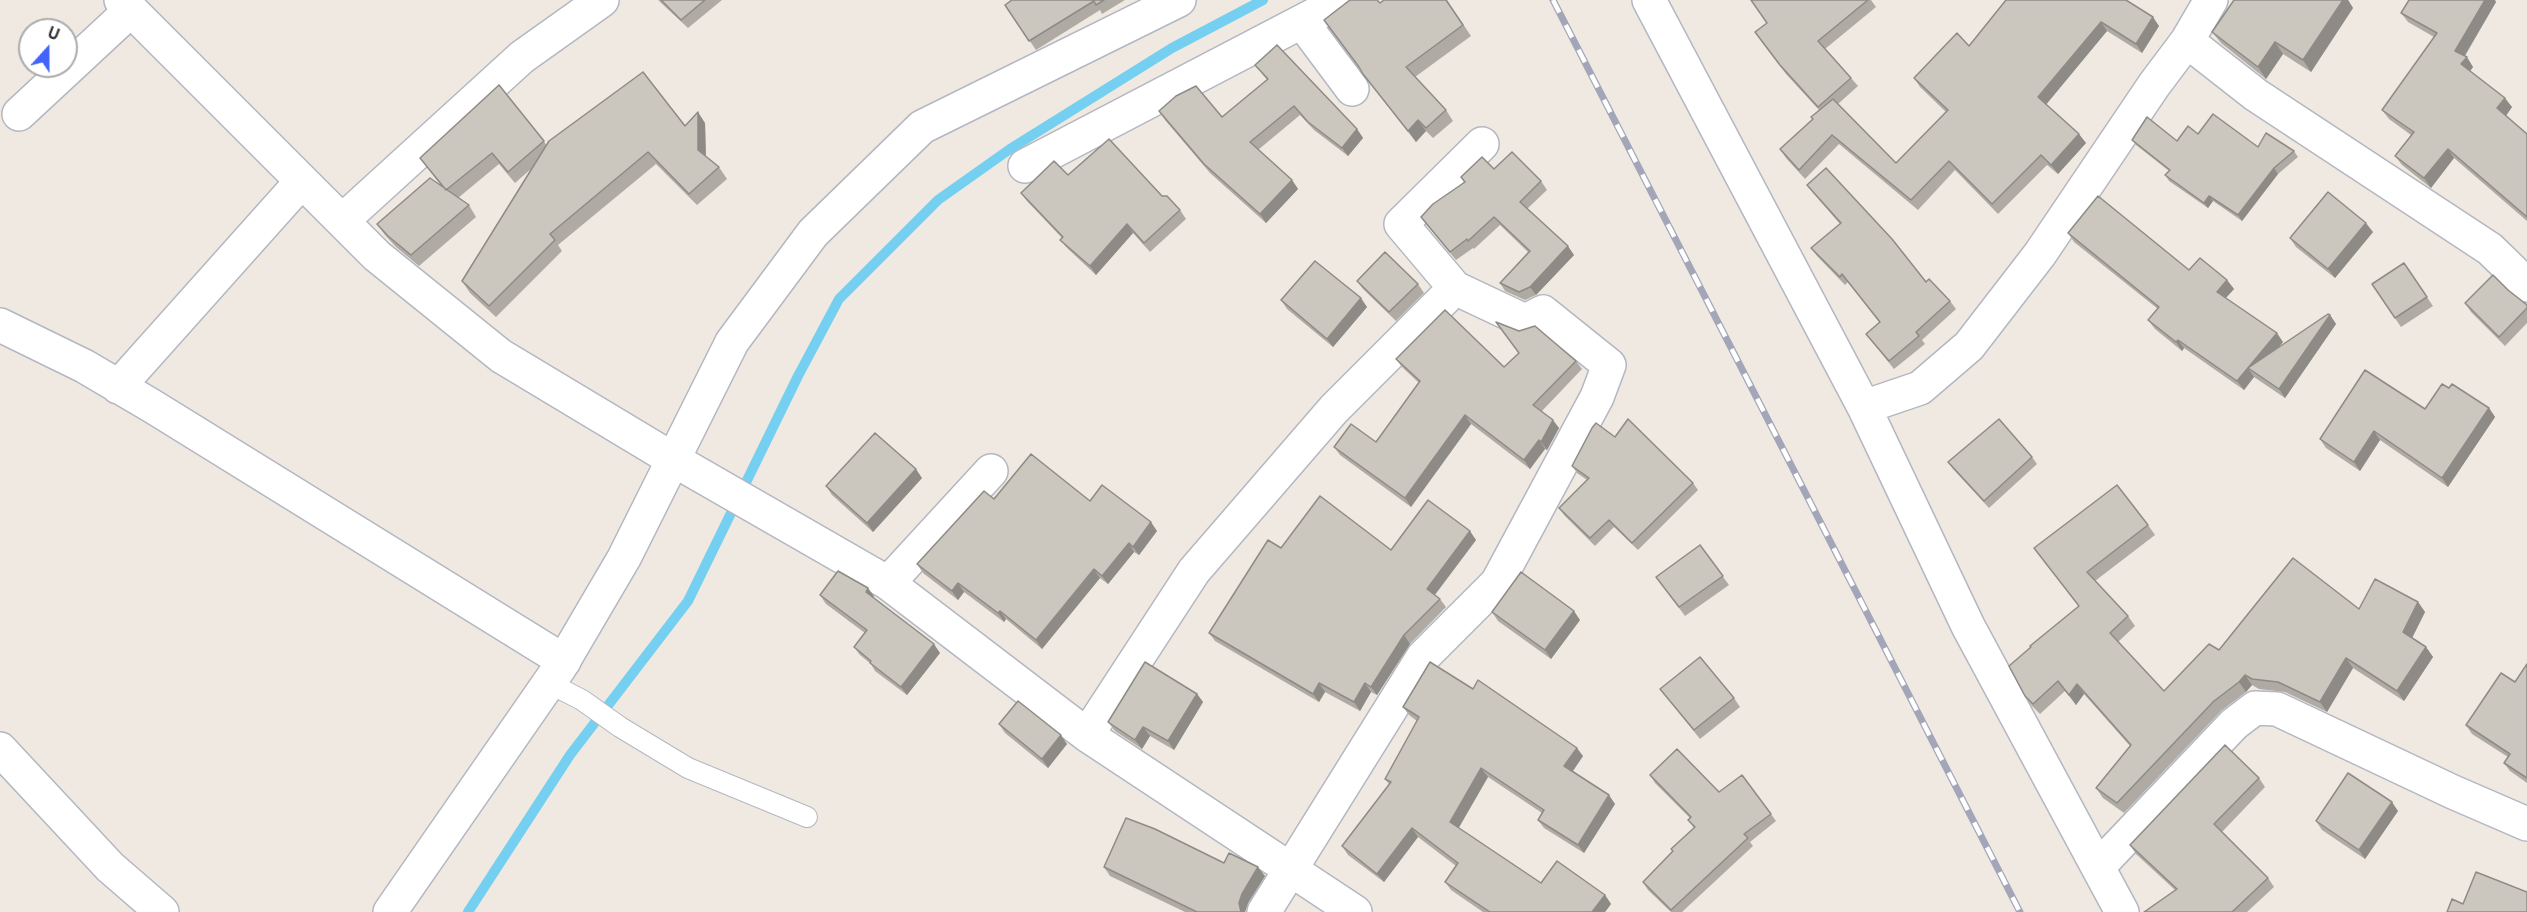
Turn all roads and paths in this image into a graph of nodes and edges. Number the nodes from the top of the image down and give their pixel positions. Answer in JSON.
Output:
{"nodes":[{"id":1,"x":602,"y":0,"type":"edge"},
{"id":2,"x":1179,"y":0,"type":"edge"},
{"id":3,"x":1342,"y":0,"type":"edge"},
{"id":4,"x":1650,"y":0,"type":"edge"},
{"id":5,"x":2211,"y":0,"type":"edge"},
{"id":6,"x":126,"y":5,"type":"edge"},
{"id":7,"x":1302,"y":22,"type":"junction"},
{"id":8,"x":2187,"y":41,"type":"junction"},
{"id":9,"x":1352,"y":89,"type":"dead end"},
{"id":10,"x":19,"y":114,"type":"dead end"},
{"id":11,"x":1482,"y":144,"type":"dead end"},
{"id":12,"x":1025,"y":166,"type":"dead end"},
{"id":13,"x":302,"y":182,"type":"junction"},
{"id":14,"x":342,"y":221,"type":"junction"},
{"id":15,"x":2527,"y":285,"type":"edge"},
{"id":16,"x":1455,"y":288,"type":"junction"},
{"id":17,"x":0,"y":325,"type":"edge"},
{"id":18,"x":118,"y":387,"type":"junction"},
{"id":19,"x":1864,"y":407,"type":"junction"},
{"id":20,"x":674,"y":460,"type":"junction"},
{"id":21,"x":991,"y":471,"type":"dead end"},
{"id":22,"x":888,"y":583,"type":"junction"},
{"id":23,"x":556,"y":672,"type":"junction"},
{"id":24,"x":1087,"y":735,"type":"junction"},
{"id":25,"x":0,"y":749,"type":"edge"},
{"id":26,"x":807,"y":817,"type":"dead end"},
{"id":27,"x":2527,"y":824,"type":"edge"},
{"id":28,"x":1290,"y":867,"type":"junction"},
{"id":29,"x":2098,"y":867,"type":"junction"},
{"id":30,"x":162,"y":912,"type":"edge"},
{"id":31,"x":390,"y":912,"type":"edge"},
{"id":32,"x":1264,"y":912,"type":"edge"},
{"id":33,"x":1355,"y":912,"type":"edge"},
{"id":34,"x":2122,"y":912,"type":"edge"}],
"edges":[{"from":1,"to":14,"type":"street"},
{"from":2,"to":20,"type":"street"},
{"from":3,"to":7,"type":"street"},
{"from":4,"to":19,"type":"street"},
{"from":5,"to":8,"type":"street"},
{"from":6,"to":10,"type":"street"},
{"from":6,"to":13,"type":"street"},
{"from":7,"to":9,"type":"street"},
{"from":7,"to":12,"type":"street"},
{"from":8,"to":15,"type":"street"},
{"from":8,"to":19,"type":"street"},
{"from":11,"to":16,"type":"street"},
{"from":13,"to":14,"type":"street"},
{"from":13,"to":18,"type":"street"},
{"from":14,"to":20,"type":"street"},
{"from":16,"to":24,"type":"street"},
{"from":16,"to":28,"type":"street"},
{"from":17,"to":18,"type":"street"},
{"from":18,"to":23,"type":"street"},
{"from":19,"to":29,"type":"street"},
{"from":20,"to":22,"type":"street"},
{"from":20,"to":23,"type":"street"},
{"from":21,"to":22,"type":"street"},
{"from":22,"to":24,"type":"street"},
{"from":23,"to":26,"type":"lane"},
{"from":23,"to":31,"type":"street"},
{"from":24,"to":28,"type":"street"},
{"from":25,"to":30,"type":"street"},
{"from":27,"to":29,"type":"street"},
{"from":28,"to":32,"type":"street"},
{"from":28,"to":33,"type":"street"},
{"from":29,"to":34,"type":"street"}]}
